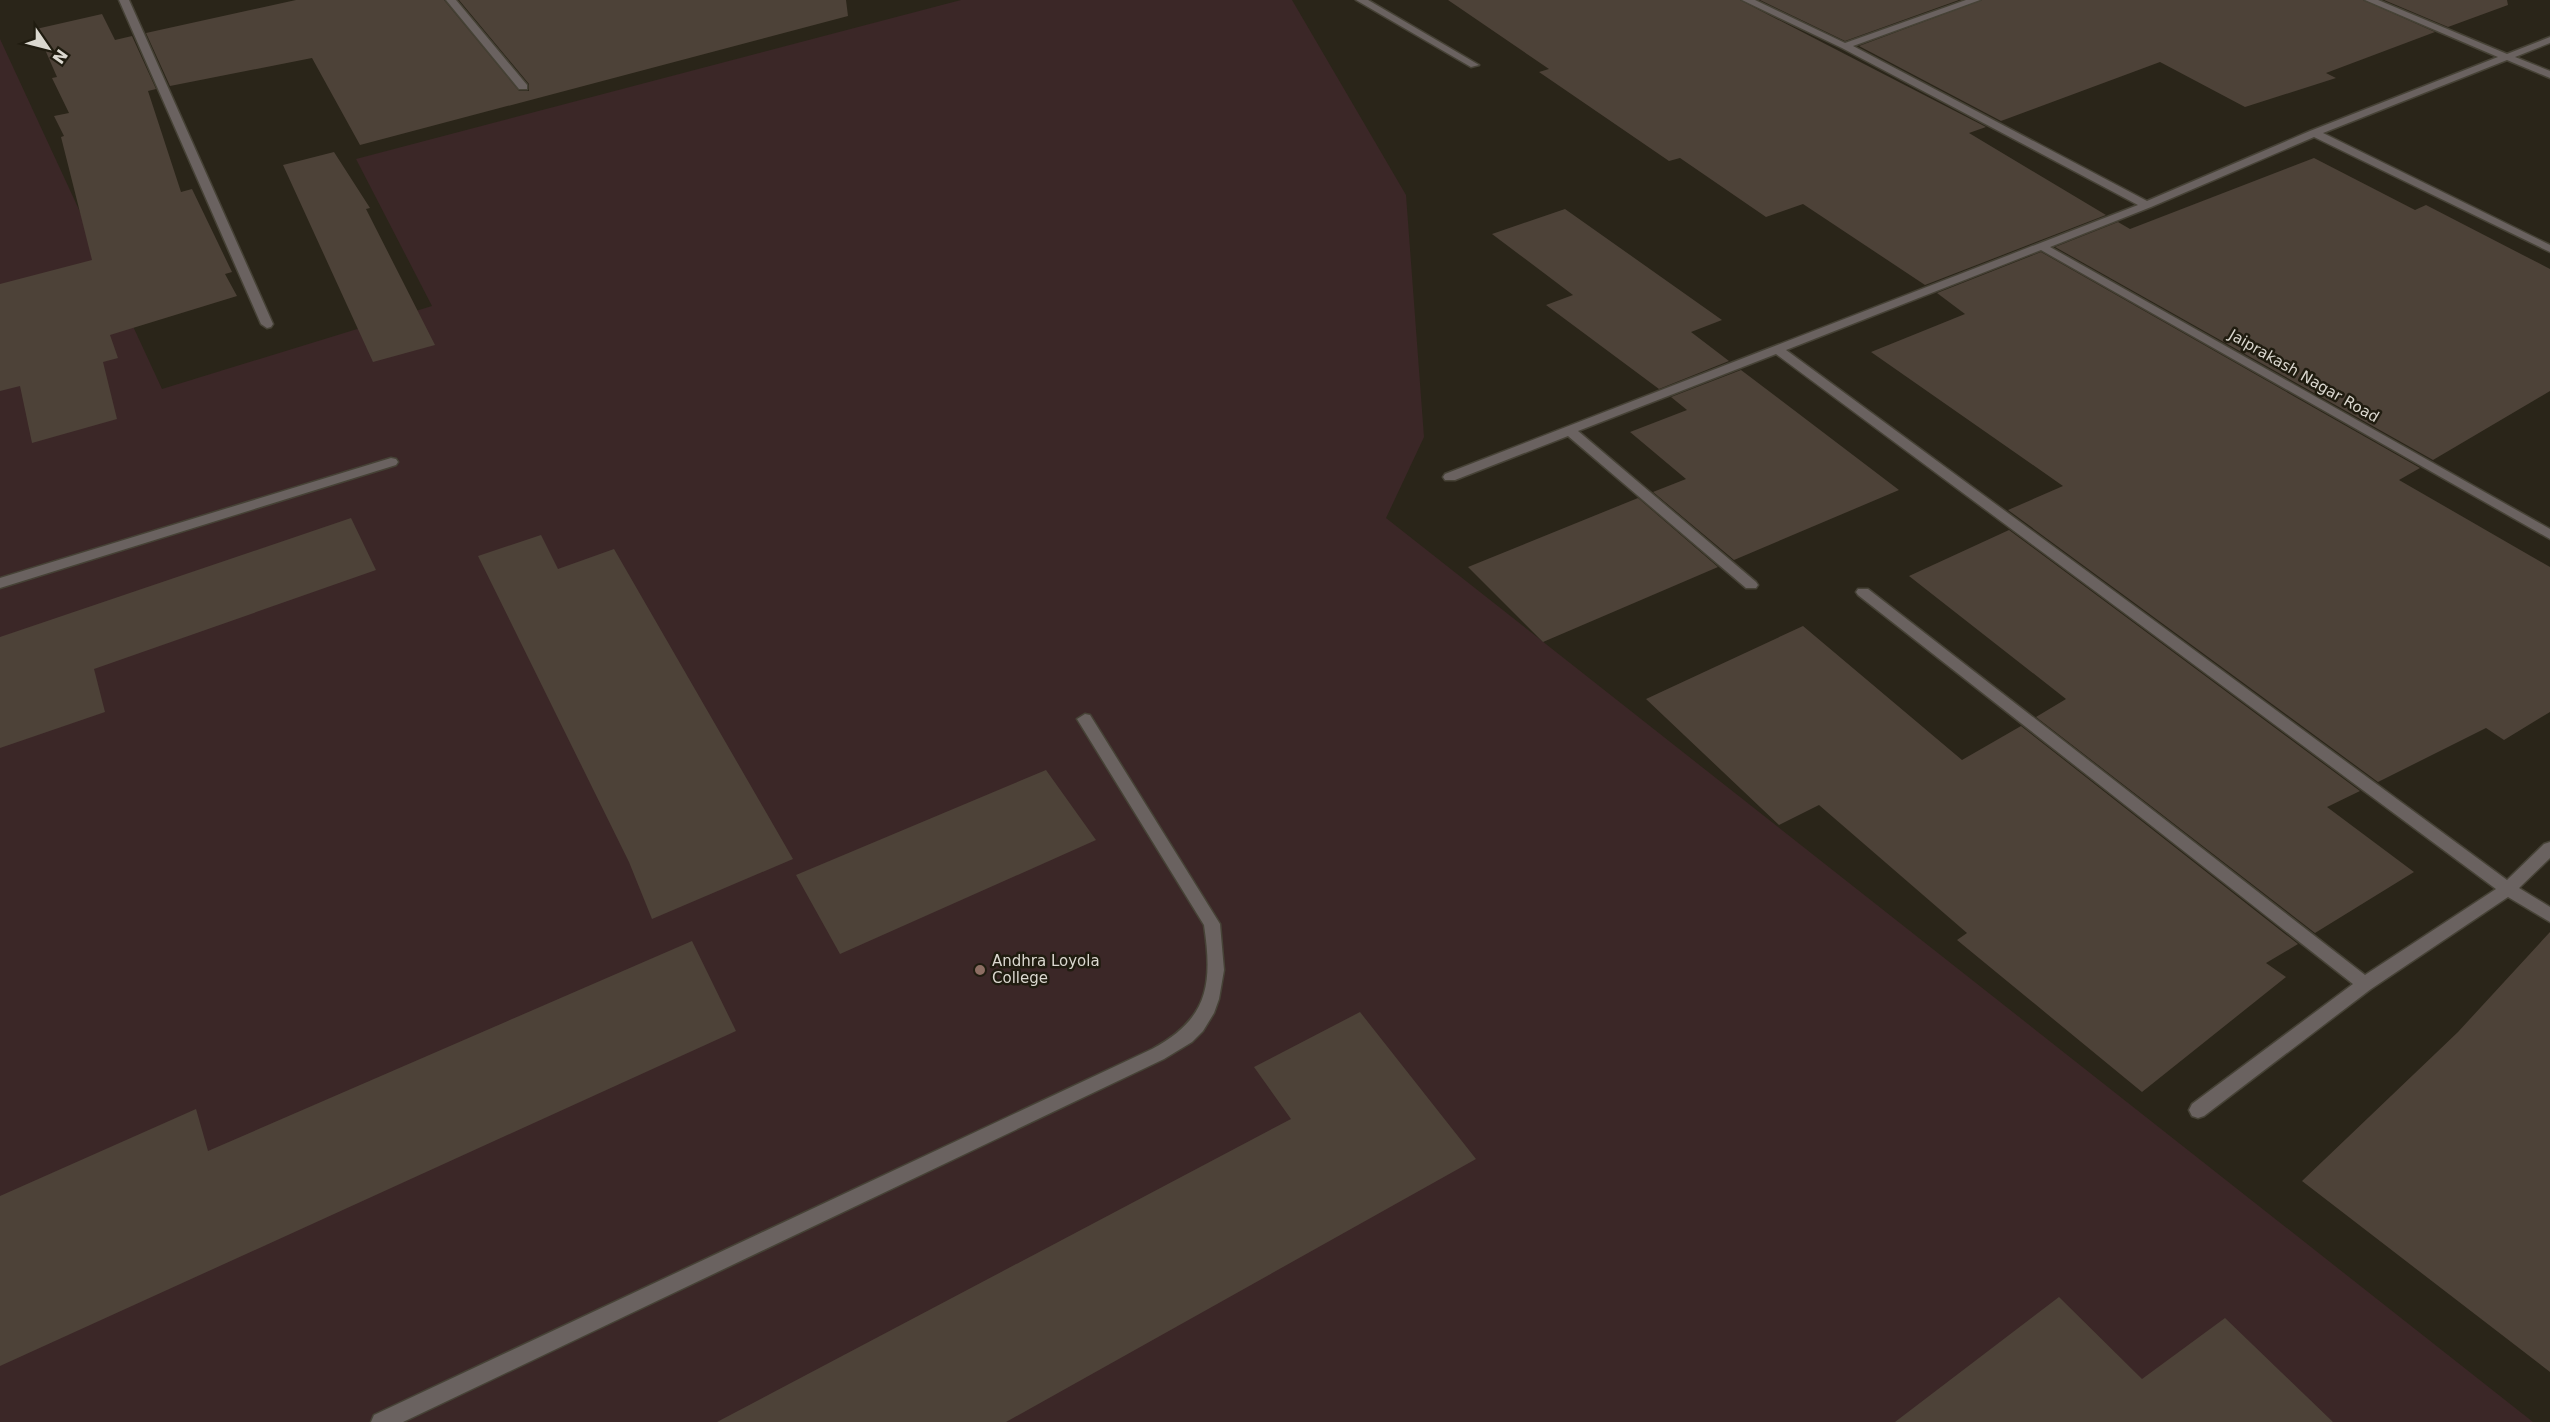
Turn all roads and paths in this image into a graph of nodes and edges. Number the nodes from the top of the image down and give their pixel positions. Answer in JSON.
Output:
{"nodes":[{"id":1,"x":124,"y":0,"type":"edge"},
{"id":2,"x":451,"y":0,"type":"edge"},
{"id":3,"x":1361,"y":0,"type":"edge"},
{"id":4,"x":1747,"y":0,"type":"edge"},
{"id":5,"x":1975,"y":0,"type":"edge"},
{"id":6,"x":2370,"y":0,"type":"edge"},
{"id":7,"x":2550,"y":40,"type":"edge"},
{"id":8,"x":1845,"y":46,"type":"junction"},
{"id":9,"x":2508,"y":58,"type":"junction"},
{"id":10,"x":1474,"y":65,"type":"dead end"},
{"id":11,"x":2550,"y":75,"type":"edge"},
{"id":12,"x":524,"y":87,"type":"dead end"},
{"id":13,"x":2314,"y":133,"type":"junction"},
{"id":14,"x":2147,"y":205,"type":"junction"},
{"id":15,"x":2041,"y":246,"type":"junction"},
{"id":16,"x":2550,"y":249,"type":"edge"},
{"id":17,"x":267,"y":324,"type":"dead end"},
{"id":18,"x":1777,"y":349,"type":"junction"},
{"id":19,"x":1569,"y":430,"type":"junction"},
{"id":20,"x":391,"y":462,"type":"dead end"},
{"id":21,"x":1450,"y":477,"type":"dead end"},
{"id":22,"x":2550,"y":535,"type":"edge"},
{"id":23,"x":0,"y":583,"type":"edge"},
{"id":24,"x":1751,"y":585,"type":"dead end"},
{"id":25,"x":1863,"y":592,"type":"dead end"},
{"id":26,"x":1085,"y":719,"type":"dead end"},
{"id":27,"x":2550,"y":848,"type":"edge"},
{"id":28,"x":2508,"y":889,"type":"junction"},
{"id":29,"x":2550,"y":915,"type":"edge"},
{"id":30,"x":2365,"y":984,"type":"junction"},
{"id":31,"x":2198,"y":1110,"type":"dead end"},
{"id":32,"x":381,"y":1422,"type":"edge"}],
"edges":[{"from":1,"to":17,"type":"street"},
{"from":2,"to":12,"type":"street"},
{"from":3,"to":10,"type":"street"},
{"from":4,"to":8,"type":"street"},
{"from":5,"to":8,"type":"street"},
{"from":6,"to":9,"type":"street"},
{"from":7,"to":9,"type":"street"},
{"from":8,"to":14,"type":"street"},
{"from":9,"to":11,"type":"street"},
{"from":9,"to":13,"type":"street"},
{"from":13,"to":14,"type":"street"},
{"from":13,"to":16,"type":"street"},
{"from":14,"to":15,"type":"street"},
{"from":15,"to":18,"type":"street"},
{"from":15,"to":22,"type":"street","name":"Jaiprakash Nagar Road"},
{"from":18,"to":19,"type":"street"},
{"from":18,"to":28,"type":"street"},
{"from":19,"to":21,"type":"street"},
{"from":19,"to":24,"type":"street"},
{"from":20,"to":23,"type":"street"},
{"from":25,"to":30,"type":"street"},
{"from":26,"to":32,"type":"street"},
{"from":27,"to":28,"type":"street"},
{"from":28,"to":29,"type":"street"},
{"from":28,"to":30,"type":"street"},
{"from":30,"to":31,"type":"street"}]}
